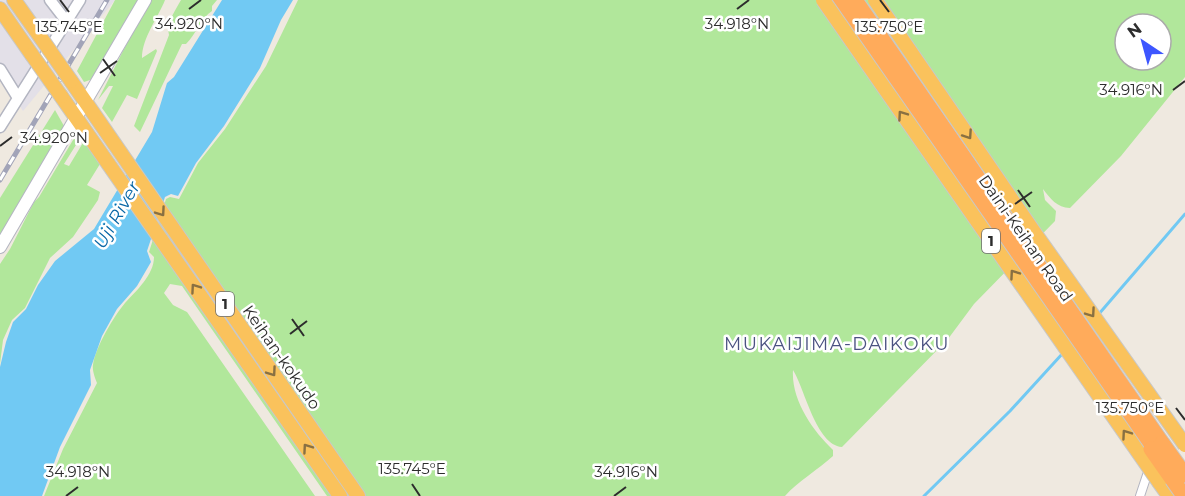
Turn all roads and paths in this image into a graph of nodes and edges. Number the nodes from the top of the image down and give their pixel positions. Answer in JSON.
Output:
{"nodes":[{"id":1,"x":14,"y":0,"type":"edge"},
{"id":2,"x":50,"y":0,"type":"edge"},
{"id":3,"x":80,"y":0,"type":"edge"},
{"id":4,"x":145,"y":0,"type":"edge"},
{"id":5,"x":823,"y":0,"type":"edge"},
{"id":6,"x":840,"y":0,"type":"edge"},
{"id":7,"x":855,"y":0,"type":"edge"},
{"id":8,"x":875,"y":0,"type":"edge"},
{"id":9,"x":0,"y":9,"type":"edge"},
{"id":10,"x":67,"y":22,"type":"junction"},
{"id":11,"x":0,"y":69,"type":"edge"},
{"id":12,"x":18,"y":98,"type":"junction"},
{"id":13,"x":89,"y":106,"type":"junction"},
{"id":14,"x":79,"y":122,"type":"junction"},
{"id":15,"x":0,"y":127,"type":"edge"},
{"id":16,"x":0,"y":247,"type":"edge"},
{"id":17,"x":1148,"y":434,"type":"junction"},
{"id":18,"x":1185,"y":439,"type":"edge"},
{"id":19,"x":1185,"y":445,"type":"edge"},
{"id":20,"x":1185,"y":475,"type":"edge"},
{"id":21,"x":340,"y":496,"type":"edge"},
{"id":22,"x":358,"y":496,"type":"edge"},
{"id":23,"x":1140,"y":496,"type":"edge"},
{"id":24,"x":1169,"y":496,"type":"edge"},
{"id":25,"x":1184,"y":496,"type":"edge"}],
"edges":[{"from":1,"to":13,"type":"highway","name":"Keihan-kokudo","number":"1","bridge":true},
{"from":2,"to":10,"type":"street"},
{"from":3,"to":10,"type":"street"},
{"from":4,"to":13,"type":"main road"},
{"from":24,"to":5,"type":"highway","number":"1","one_way":true,"bridge":true},
{"from":6,"to":17,"type":"highway","name":"Daini-Keihan Road","number":"1"},
{"from":7,"to":17,"type":"highway","name":"Daini-Keihan Road","number":"1"},
{"from":8,"to":19,"type":"highway","one_way":true,"bridge":true},
{"from":9,"to":14,"type":"highway","name":"Keihan-kokudo","number":"1","bridge":true},
{"from":10,"to":12,"type":"street"},
{"from":11,"to":12,"type":"street"},
{"from":12,"to":15,"type":"street"},
{"from":13,"to":14,"type":"main road"},
{"from":13,"to":22,"type":"highway","name":"Keihan-kokudo","number":"1","one_way":true},
{"from":14,"to":16,"type":"main road"},
{"from":21,"to":14,"type":"highway","name":"Keihan-kokudo","number":"1","one_way":true},
{"from":17,"to":20,"type":"highway","name":"Daini-Keihan Road","number":"1","bridge":true},
{"from":17,"to":25,"type":"highway","name":"Daini-Keihan Road","number":"1","bridge":true},
{"from":18,"to":23,"type":"street"}]}
